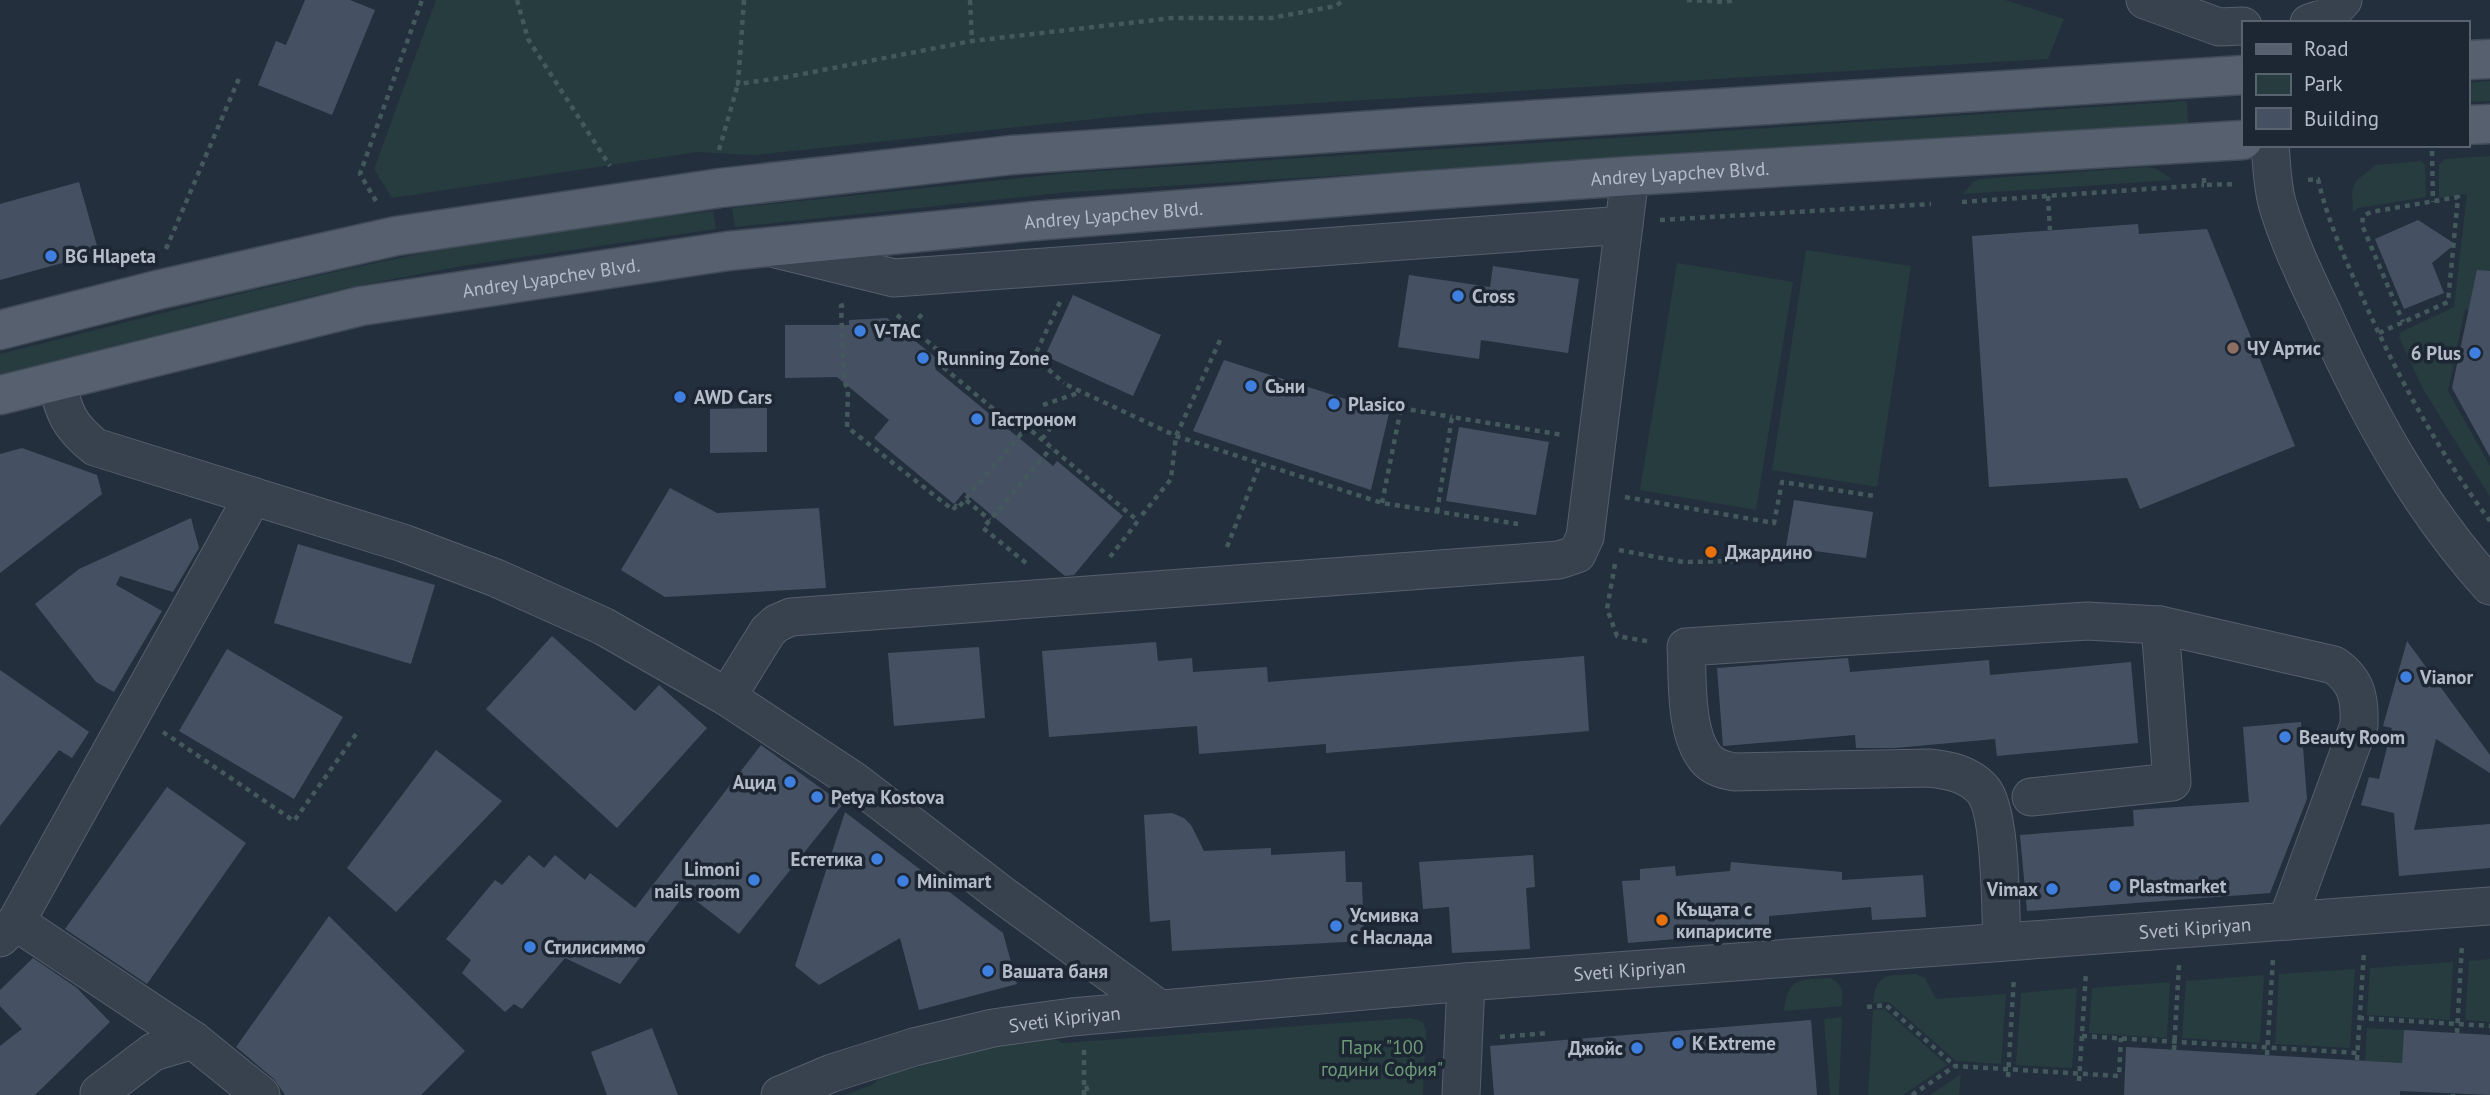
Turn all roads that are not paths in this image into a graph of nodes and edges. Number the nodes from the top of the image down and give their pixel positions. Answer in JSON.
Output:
{"nodes":[{"id":1,"x":2145,"y":0,"type":"edge"},
{"id":2,"x":2343,"y":0,"type":"edge"},
{"id":3,"x":2315,"y":21,"type":"edge"},
{"id":4,"x":2242,"y":26,"type":"edge"},
{"id":5,"x":2490,"y":59,"type":"edge"},
{"id":6,"x":2469,"y":60,"type":"edge"},
{"id":7,"x":2242,"y":75,"type":"edge"},
{"id":8,"x":2490,"y":124,"type":"edge"},
{"id":9,"x":2469,"y":125,"type":"edge"},
{"id":10,"x":2242,"y":140,"type":"edge"},
{"id":11,"x":2270,"y":147,"type":"edge"},
{"id":12,"x":1630,"y":176,"type":"junction"},
{"id":13,"x":1624,"y":225,"type":"junction"},
{"id":14,"x":769,"y":247,"type":"junction"},
{"id":15,"x":0,"y":330,"type":"edge"},
{"id":16,"x":56,"y":381,"type":"junction"},
{"id":17,"x":0,"y":395,"type":"edge"},
{"id":18,"x":253,"y":496,"type":"junction"},
{"id":19,"x":2490,"y":586,"type":"edge"},
{"id":20,"x":2160,"y":625,"type":"junction"},
{"id":21,"x":727,"y":697,"type":"junction"},
{"id":22,"x":2031,"y":797,"type":"dead end"},
{"id":23,"x":2477,"y":907,"type":"edge"},
{"id":24,"x":2281,"y":922,"type":"junction"},
{"id":25,"x":8,"y":930,"type":"edge"},
{"id":26,"x":2009,"y":942,"type":"junction"},
{"id":27,"x":1466,"y":982,"type":"junction"},
{"id":28,"x":1158,"y":1008,"type":"junction"},
{"id":29,"x":193,"y":1040,"type":"junction"},
{"id":30,"x":99,"y":1093,"type":"dead end"},
{"id":31,"x":261,"y":1095,"type":"edge"},
{"id":32,"x":780,"y":1095,"type":"edge"},
{"id":33,"x":1461,"y":1095,"type":"edge"}],
"edges":[{"from":1,"to":4,"type":"street"},
{"from":2,"to":3,"type":"street"},
{"from":5,"to":6,"type":"main road"},
{"from":7,"to":15,"type":"main road"},
{"from":8,"to":9,"type":"main road"},
{"from":10,"to":12,"type":"main road","name":"Andrey Lyapchev Blvd."},
{"from":11,"to":19,"type":"street"},
{"from":12,"to":13,"type":"street"},
{"from":12,"to":14,"type":"main road","name":"Andrey Lyapchev Blvd."},
{"from":13,"to":14,"type":"street"},
{"from":13,"to":21,"type":"street"},
{"from":14,"to":16,"type":"main road","name":"Andrey Lyapchev Blvd."},
{"from":16,"to":17,"type":"main road","name":"Andrey Lyapchev Blvd."},
{"from":16,"to":18,"type":"street"},
{"from":18,"to":21,"type":"street"},
{"from":18,"to":25,"type":"street"},
{"from":20,"to":22,"type":"street"},
{"from":20,"to":24,"type":"street"},
{"from":20,"to":26,"type":"street"},
{"from":21,"to":28,"type":"street"},
{"from":23,"to":24,"type":"street","name":"Sveti Kipriyan"},
{"from":24,"to":26,"type":"street","name":"Sveti Kipriyan"},
{"from":25,"to":29,"type":"street"},
{"from":26,"to":27,"type":"street","name":"Sveti Kipriyan"},
{"from":27,"to":28,"type":"street","name":"Sveti Kipriyan"},
{"from":27,"to":33,"type":"street"},
{"from":28,"to":32,"type":"street","name":"Sveti Kipriyan"},
{"from":29,"to":30,"type":"street"},
{"from":29,"to":31,"type":"street"}]}
